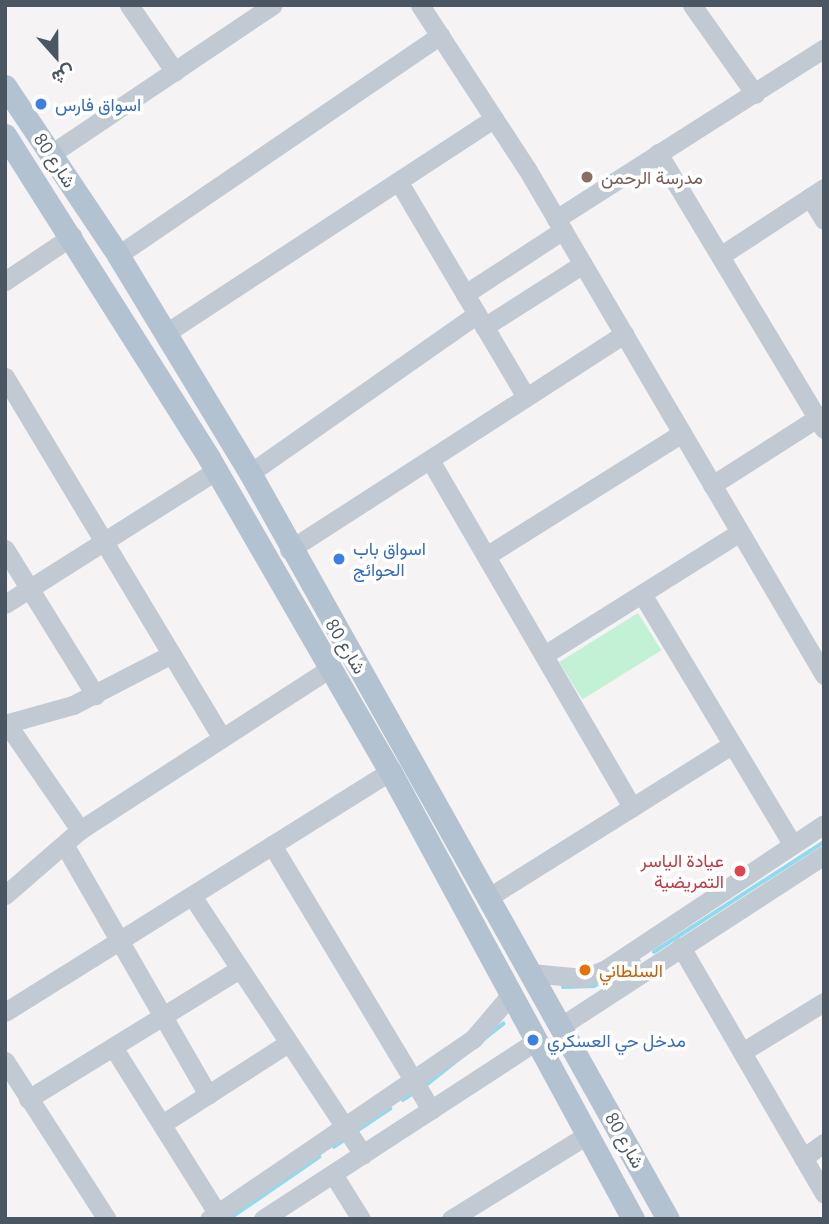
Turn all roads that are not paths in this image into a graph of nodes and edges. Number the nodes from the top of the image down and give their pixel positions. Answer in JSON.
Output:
{"nodes":[{"id":1,"x":129,"y":5,"type":"edge"},
{"id":2,"x":420,"y":5,"type":"edge"},
{"id":3,"x":692,"y":5,"type":"edge"},
{"id":4,"x":266,"y":7,"type":"edge"},
{"id":5,"x":440,"y":35,"type":"junction"},
{"id":6,"x":824,"y":48,"type":"edge"},
{"id":7,"x":174,"y":72,"type":"junction"},
{"id":8,"x":5,"y":86,"type":"edge"},
{"id":9,"x":755,"y":94,"type":"junction"},
{"id":10,"x":494,"y":118,"type":"junction"},
{"id":11,"x":33,"y":127,"type":"junction"},
{"id":12,"x":8,"y":139,"type":"edge"},
{"id":13,"x":658,"y":153,"type":"junction"},
{"id":14,"x":51,"y":154,"type":"junction"},
{"id":15,"x":69,"y":182,"type":"junction"},
{"id":16,"x":400,"y":184,"type":"junction"},
{"id":17,"x":817,"y":192,"type":"edge"},
{"id":18,"x":49,"y":199,"type":"junction"},
{"id":19,"x":824,"y":220,"type":"edge"},
{"id":20,"x":559,"y":224,"type":"junction"},
{"id":21,"x":72,"y":236,"type":"junction"},
{"id":22,"x":118,"y":255,"type":"junction"},
{"id":23,"x":720,"y":257,"type":"junction"},
{"id":24,"x":583,"y":264,"type":"junction"},
{"id":25,"x":5,"y":281,"type":"edge"},
{"id":26,"x":465,"y":294,"type":"junction"},
{"id":27,"x":481,"y":320,"type":"junction"},
{"id":28,"x":166,"y":333,"type":"junction"},
{"id":29,"x":624,"y":334,"type":"junction"},
{"id":30,"x":5,"y":377,"type":"edge"},
{"id":31,"x":526,"y":397,"type":"junction"},
{"id":32,"x":821,"y":423,"type":"edge"},
{"id":33,"x":682,"y":433,"type":"junction"},
{"id":34,"x":430,"y":460,"type":"junction"},
{"id":35,"x":215,"y":471,"type":"junction"},
{"id":36,"x":250,"y":473,"type":"junction"},
{"id":37,"x":712,"y":485,"type":"junction"},
{"id":38,"x":740,"y":532,"type":"junction"},
{"id":39,"x":105,"y":537,"type":"junction"},
{"id":40,"x":5,"y":549,"type":"edge"},
{"id":41,"x":289,"y":550,"type":"junction"},
{"id":42,"x":486,"y":556,"type":"junction"},
{"id":43,"x":30,"y":589,"type":"junction"},
{"id":44,"x":642,"y":594,"type":"junction"},
{"id":45,"x":5,"y":604,"type":"edge"},
{"id":46,"x":172,"y":654,"type":"junction"},
{"id":47,"x":544,"y":655,"type":"junction"},
{"id":48,"x":330,"y":668,"type":"junction"},
{"id":49,"x":824,"y":674,"type":"edge"},
{"id":50,"x":95,"y":695,"type":"junction"},
{"id":51,"x":6,"y":724,"type":"edge"},
{"id":52,"x":221,"y":737,"type":"junction"},
{"id":53,"x":730,"y":746,"type":"junction"},
{"id":54,"x":390,"y":771,"type":"junction"},
{"id":55,"x":632,"y":807,"type":"junction"},
{"id":56,"x":824,"y":824,"type":"edge"},
{"id":57,"x":80,"y":830,"type":"junction"},
{"id":58,"x":792,"y":844,"type":"junction"},
{"id":59,"x":272,"y":845,"type":"junction"},
{"id":60,"x":65,"y":846,"type":"junction"},
{"id":61,"x":824,"y":855,"type":"edge"},
{"id":62,"x":5,"y":895,"type":"edge"},
{"id":63,"x":192,"y":896,"type":"junction"},
{"id":64,"x":489,"y":897,"type":"junction"},
{"id":65,"x":118,"y":940,"type":"junction"},
{"id":66,"x":639,"y":946,"type":"junction"},
{"id":67,"x":681,"y":947,"type":"junction"},
{"id":68,"x":652,"y":965,"type":"junction"},
{"id":69,"x":238,"y":970,"type":"junction"},
{"id":70,"x":531,"y":973,"type":"junction"},
{"id":71,"x":512,"y":993,"type":"junction"},
{"id":72,"x":824,"y":1002,"type":"edge"},
{"id":73,"x":5,"y":1012,"type":"edge"},
{"id":74,"x":160,"y":1018,"type":"junction"},
{"id":75,"x":561,"y":1026,"type":"junction"},
{"id":76,"x":538,"y":1040,"type":"junction"},
{"id":77,"x":285,"y":1045,"type":"junction"},
{"id":78,"x":113,"y":1046,"type":"junction"},
{"id":79,"x":741,"y":1052,"type":"junction"},
{"id":80,"x":5,"y":1061,"type":"edge"},
{"id":81,"x":413,"y":1082,"type":"junction"},
{"id":82,"x":208,"y":1095,"type":"junction"},
{"id":83,"x":392,"y":1096,"type":"junction"},
{"id":84,"x":28,"y":1099,"type":"junction"},
{"id":85,"x":431,"y":1110,"type":"junction"},
{"id":86,"x":411,"y":1123,"type":"junction"},
{"id":87,"x":162,"y":1124,"type":"junction"},
{"id":88,"x":345,"y":1128,"type":"junction"},
{"id":89,"x":587,"y":1135,"type":"junction"},
{"id":90,"x":824,"y":1143,"type":"edge"},
{"id":91,"x":322,"y":1145,"type":"junction"},
{"id":92,"x":363,"y":1154,"type":"junction"},
{"id":93,"x":803,"y":1158,"type":"junction"},
{"id":94,"x":335,"y":1172,"type":"junction"},
{"id":95,"x":824,"y":1194,"type":"edge"},
{"id":96,"x":463,"y":1216,"type":"edge"},
{"id":97,"x":216,"y":1217,"type":"edge"},
{"id":98,"x":107,"y":1219,"type":"edge"},
{"id":99,"x":263,"y":1219,"type":"edge"},
{"id":100,"x":361,"y":1219,"type":"edge"},
{"id":101,"x":633,"y":1219,"type":"edge"},
{"id":102,"x":668,"y":1219,"type":"edge"}],
"edges":[{"from":1,"to":7,"type":"street"},
{"from":2,"to":5,"type":"street"},
{"from":3,"to":9,"type":"street"},
{"from":4,"to":7,"type":"street"},
{"from":5,"to":10,"type":"street"},
{"from":5,"to":22,"type":"street"},
{"from":6,"to":9,"type":"street"},
{"from":7,"to":14,"type":"street"},
{"from":8,"to":11,"type":"main road","name":"شارع 80"},
{"from":9,"to":13,"type":"street"},
{"from":10,"to":16,"type":"street"},
{"from":10,"to":20,"type":"street"},
{"from":11,"to":12,"type":"main road"},
{"from":11,"to":14,"type":"main road","name":"شارع 80"},
{"from":12,"to":18,"type":"main road","name":"شارع 80"},
{"from":13,"to":20,"type":"street"},
{"from":13,"to":23,"type":"street"},
{"from":14,"to":15,"type":"main road","name":"شارع 80"},
{"from":15,"to":18,"type":"main road"},
{"from":15,"to":22,"type":"main road","name":"شارع 80"},
{"from":16,"to":26,"type":"street"},
{"from":16,"to":28,"type":"street"},
{"from":17,"to":19,"type":"street"},
{"from":17,"to":23,"type":"street"},
{"from":18,"to":21,"type":"main road","name":"شارع 80"},
{"from":20,"to":24,"type":"street"},
{"from":20,"to":26,"type":"street"},
{"from":21,"to":25,"type":"street"},
{"from":21,"to":35,"type":"main road","name":"شارع 80"},
{"from":22,"to":28,"type":"main road","name":"شارع 80"},
{"from":23,"to":32,"type":"street"},
{"from":24,"to":27,"type":"street"},
{"from":24,"to":29,"type":"street"},
{"from":26,"to":27,"type":"street"},
{"from":27,"to":31,"type":"street"},
{"from":27,"to":36,"type":"street"},
{"from":28,"to":36,"type":"main road","name":"شارع 80"},
{"from":29,"to":31,"type":"street"},
{"from":29,"to":33,"type":"street"},
{"from":30,"to":39,"type":"street"},
{"from":31,"to":34,"type":"street"},
{"from":32,"to":37,"type":"street"},
{"from":33,"to":37,"type":"street"},
{"from":33,"to":42,"type":"street"},
{"from":34,"to":41,"type":"street"},
{"from":34,"to":42,"type":"street"},
{"from":35,"to":39,"type":"street"},
{"from":35,"to":48,"type":"main road","name":"شارع 80"},
{"from":36,"to":41,"type":"main road","name":"شارع 80"},
{"from":37,"to":38,"type":"street"},
{"from":38,"to":44,"type":"street"},
{"from":38,"to":49,"type":"street"},
{"from":39,"to":43,"type":"street"},
{"from":39,"to":46,"type":"street"},
{"from":40,"to":43,"type":"street"},
{"from":41,"to":64,"type":"main road","name":"شارع 80"},
{"from":42,"to":47,"type":"street"},
{"from":43,"to":45,"type":"street"},
{"from":43,"to":50,"type":"street"},
{"from":44,"to":47,"type":"street"},
{"from":44,"to":53,"type":"street"},
{"from":46,"to":50,"type":"street"},
{"from":46,"to":52,"type":"street"},
{"from":47,"to":55,"type":"street"},
{"from":48,"to":52,"type":"street"},
{"from":48,"to":54,"type":"main road","name":"شارع 80"},
{"from":50,"to":51,"type":"street"},
{"from":51,"to":57,"type":"street"},
{"from":52,"to":57,"type":"street"},
{"from":53,"to":55,"type":"street"},
{"from":53,"to":58,"type":"street"},
{"from":54,"to":59,"type":"street"},
{"from":54,"to":71,"type":"main road","name":"شارع 80"},
{"from":55,"to":64,"type":"street"},
{"from":56,"to":58,"type":"street"},
{"from":57,"to":60,"type":"street"},
{"from":58,"to":66,"type":"street"},
{"from":59,"to":63,"type":"street"},
{"from":59,"to":81,"type":"street"},
{"from":60,"to":62,"type":"street"},
{"from":60,"to":65,"type":"street"},
{"from":61,"to":67,"type":"street"},
{"from":63,"to":65,"type":"street"},
{"from":63,"to":69,"type":"street"},
{"from":64,"to":70,"type":"main road","name":"شارع 80"},
{"from":65,"to":73,"type":"street"},
{"from":65,"to":74,"type":"street"},
{"from":66,"to":68,"type":"street"},
{"from":66,"to":70,"type":"street"},
{"from":67,"to":68,"type":"street"},
{"from":67,"to":79,"type":"street"},
{"from":68,"to":75,"type":"street"},
{"from":69,"to":74,"type":"street"},
{"from":69,"to":77,"type":"street"},
{"from":70,"to":75,"type":"main road","name":"شارع 80"},
{"from":71,"to":76,"type":"main road","name":"شارع 80"},
{"from":71,"to":81,"type":"street"},
{"from":72,"to":79,"type":"street"},
{"from":74,"to":78,"type":"street"},
{"from":74,"to":82,"type":"street"},
{"from":75,"to":102,"type":"main road","name":"شارع 80"},
{"from":76,"to":85,"type":"street"},
{"from":76,"to":89,"type":"main road","name":"شارع 80"},
{"from":77,"to":82,"type":"street"},
{"from":77,"to":88,"type":"street"},
{"from":78,"to":84,"type":"street"},
{"from":78,"to":87,"type":"street"},
{"from":79,"to":93,"type":"street"},
{"from":80,"to":84,"type":"street"},
{"from":81,"to":83,"type":"street"},
{"from":81,"to":85,"type":"street"},
{"from":82,"to":87,"type":"street"},
{"from":83,"to":86,"type":"street"},
{"from":83,"to":88,"type":"street"},
{"from":84,"to":98,"type":"street"},
{"from":85,"to":86,"type":"street"},
{"from":86,"to":92,"type":"street"},
{"from":87,"to":97,"type":"street"},
{"from":88,"to":91,"type":"street"},
{"from":88,"to":92,"type":"street"},
{"from":89,"to":96,"type":"street"},
{"from":89,"to":101,"type":"main road","name":"شارع 80"},
{"from":90,"to":93,"type":"street"},
{"from":91,"to":94,"type":"street"},
{"from":91,"to":97,"type":"street"},
{"from":92,"to":94,"type":"street"},
{"from":93,"to":95,"type":"street"},
{"from":94,"to":99,"type":"street"},
{"from":94,"to":100,"type":"street"}]}
